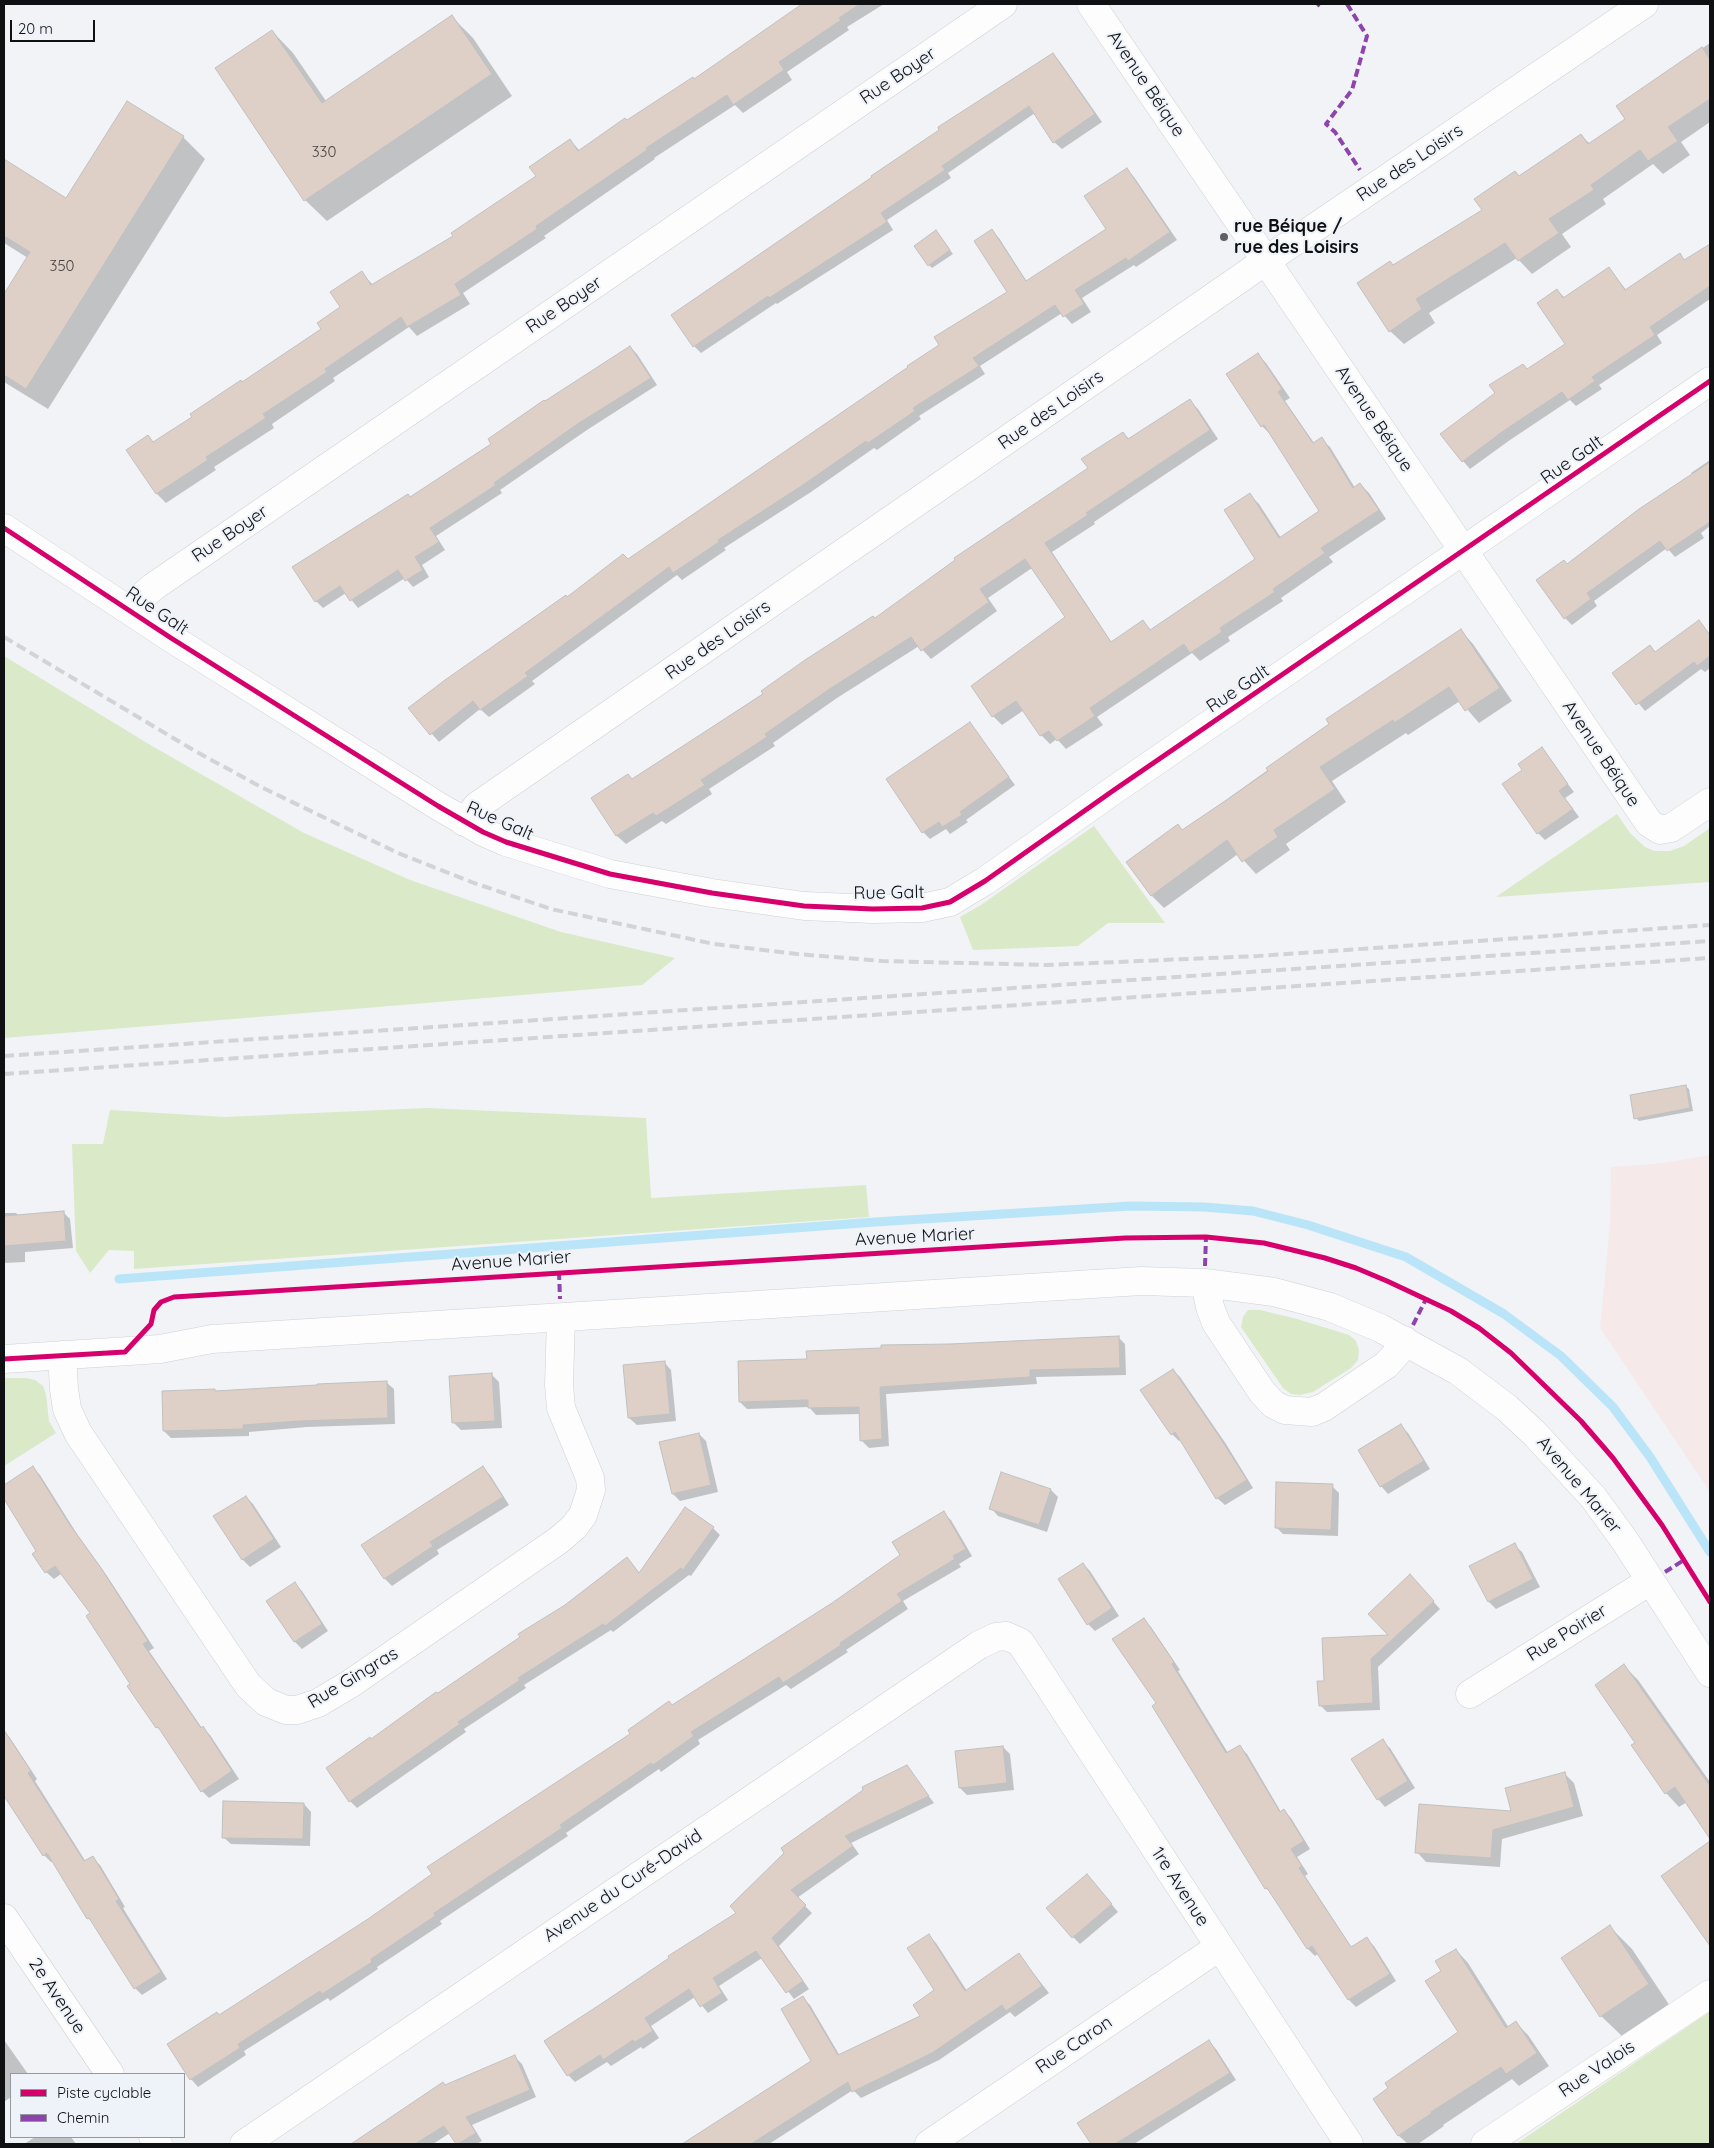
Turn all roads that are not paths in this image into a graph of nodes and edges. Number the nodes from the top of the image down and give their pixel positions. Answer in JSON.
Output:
{"nodes":[{"id":1,"x":1003,"y":4,"type":"edge"},
{"id":2,"x":1092,"y":4,"type":"edge"},
{"id":3,"x":1644,"y":4,"type":"edge"},
{"id":4,"x":1267,"y":260,"type":"junction"},
{"id":5,"x":1710,"y":381,"type":"edge"},
{"id":6,"x":4,"y":528,"type":"edge"},
{"id":7,"x":1464,"y":552,"type":"junction"},
{"id":8,"x":130,"y":610,"type":"junction"},
{"id":9,"x":1710,"y":802,"type":"edge"},
{"id":10,"x":464,"y":822,"type":"junction"},
{"id":11,"x":1206,"y":1283,"type":"junction"},
{"id":12,"x":560,"y":1318,"type":"junction"},
{"id":13,"x":1404,"y":1340,"type":"junction"},
{"id":14,"x":62,"y":1355,"type":"junction"},
{"id":15,"x":4,"y":1359,"type":"edge"},
{"id":16,"x":1650,"y":1581,"type":"junction"},
{"id":17,"x":1006,"y":1636,"type":"joint"},
{"id":18,"x":1710,"y":1673,"type":"edge"},
{"id":19,"x":1470,"y":1694,"type":"dead end"},
{"id":20,"x":4,"y":1918,"type":"edge"},
{"id":21,"x":1219,"y":1947,"type":"junction"},
{"id":22,"x":1710,"y":1994,"type":"edge"},
{"id":23,"x":109,"y":2073,"type":"edge"},
{"id":24,"x":244,"y":2144,"type":"edge"},
{"id":25,"x":929,"y":2144,"type":"edge"},
{"id":26,"x":1349,"y":2144,"type":"edge"},
{"id":27,"x":1484,"y":2144,"type":"edge"}],
"edges":[{"from":1,"to":8,"type":"street","name":"Rue Boyer"},
{"from":2,"to":4,"type":"street","name":"Avenue Béique"},
{"from":3,"to":4,"type":"street","name":"Rue des Loisirs"},
{"from":4,"to":7,"type":"street","name":"Avenue Béique"},
{"from":4,"to":10,"type":"street","name":"Rue des Loisirs"},
{"from":5,"to":7,"type":"street","name":"Rue Galt"},
{"from":6,"to":8,"type":"street","name":"Rue Galt"},
{"from":7,"to":9,"type":"street","name":"Avenue Béique"},
{"from":7,"to":10,"type":"street","name":"Rue Galt"},
{"from":8,"to":10,"type":"street","name":"Rue Galt"},
{"from":11,"to":12,"type":"street","name":"Avenue Marier"},
{"from":11,"to":13,"type":"street","name":"Avenue Marier"},
{"from":11,"to":13,"type":"street"},
{"from":12,"to":14,"type":"street","name":"Avenue Marier"},
{"from":12,"to":14,"type":"street","name":"Rue Gingras"},
{"from":13,"to":16,"type":"street","name":"Avenue Marier"},
{"from":14,"to":15,"type":"street","name":"Avenue Marier"},
{"from":16,"to":18,"type":"street","name":"Avenue Marier"},
{"from":16,"to":19,"type":"street","name":"Rue Poirier"},
{"from":17,"to":21,"type":"street","name":"1re Avenue"},
{"from":17,"to":24,"type":"street","name":"Avenue du Curé-David"},
{"from":20,"to":23,"type":"street","name":"2e Avenue"},
{"from":21,"to":25,"type":"street","name":"Rue Caron"},
{"from":21,"to":26,"type":"street","name":"1re Avenue"},
{"from":22,"to":27,"type":"street","name":"Rue Valois"}]}
